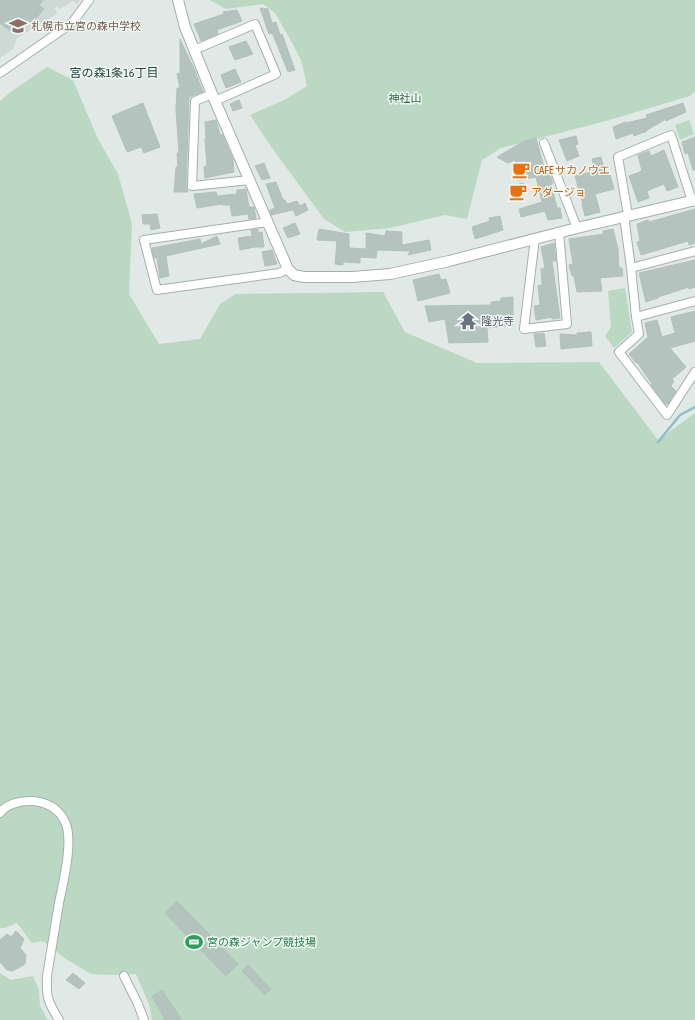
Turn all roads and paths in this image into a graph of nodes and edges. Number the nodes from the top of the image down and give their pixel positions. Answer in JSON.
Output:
{"nodes":[{"id":1,"x":89,"y":0,"type":"edge"},
{"id":2,"x":178,"y":0,"type":"edge"},
{"id":3,"x":194,"y":50,"type":"junction"},
{"id":4,"x":0,"y":73,"type":"edge"},
{"id":5,"x":214,"y":97,"type":"junction"},
{"id":6,"x":544,"y":142,"type":"dead end"},
{"id":7,"x":250,"y":180,"type":"junction"},
{"id":8,"x":693,"y":201,"type":"edge"},
{"id":9,"x":626,"y":216,"type":"junction"},
{"id":10,"x":268,"y":222,"type":"junction"},
{"id":11,"x":577,"y":228,"type":"junction"},
{"id":12,"x":559,"y":232,"type":"junction"},
{"id":13,"x":535,"y":238,"type":"junction"},
{"id":14,"x":695,"y":251,"type":"edge"},
{"id":15,"x":631,"y":268,"type":"junction"},
{"id":16,"x":288,"y":269,"type":"junction"},
{"id":17,"x":695,"y":300,"type":"edge"},
{"id":18,"x":636,"y":317,"type":"junction"},
{"id":19,"x":695,"y":372,"type":"edge"},
{"id":20,"x":0,"y":813,"type":"edge"},
{"id":21,"x":124,"y":976,"type":"dead end"},
{"id":22,"x":59,"y":1020,"type":"edge"},
{"id":23,"x":144,"y":1020,"type":"edge"}],
"edges":[{"from":1,"to":4,"type":"street"},
{"from":2,"to":3,"type":"street"},
{"from":3,"to":5,"type":"street"},
{"from":3,"to":5,"type":"street"},
{"from":5,"to":7,"type":"street"},
{"from":5,"to":7,"type":"street"},
{"from":6,"to":11,"type":"street"},
{"from":7,"to":10,"type":"street"},
{"from":8,"to":9,"type":"street"},
{"from":8,"to":9,"type":"street"},
{"from":9,"to":11,"type":"street"},
{"from":9,"to":15,"type":"street"},
{"from":10,"to":16,"type":"street"},
{"from":10,"to":16,"type":"street"},
{"from":11,"to":12,"type":"street"},
{"from":12,"to":13,"type":"street"},
{"from":12,"to":13,"type":"street"},
{"from":13,"to":16,"type":"street"},
{"from":14,"to":15,"type":"street"},
{"from":15,"to":18,"type":"street"},
{"from":17,"to":18,"type":"street"},
{"from":18,"to":19,"type":"street"},
{"from":20,"to":22,"type":"street"},
{"from":21,"to":23,"type":"street"}]}
